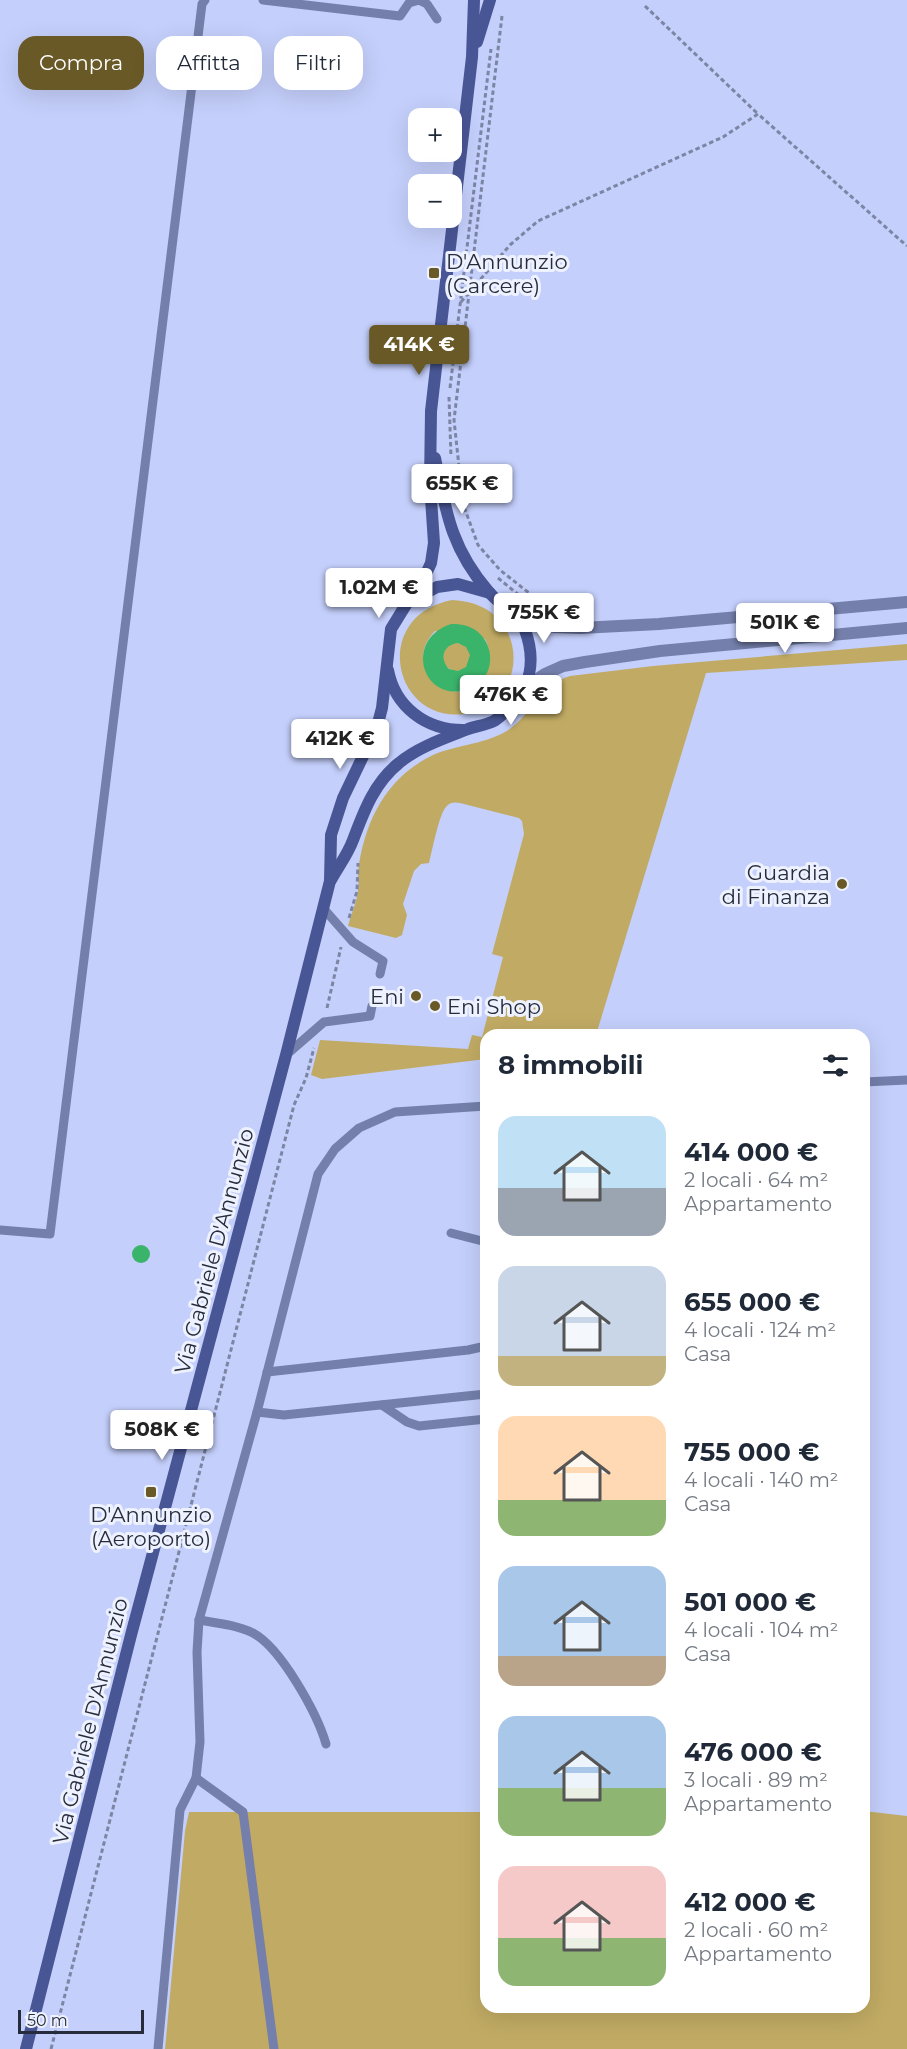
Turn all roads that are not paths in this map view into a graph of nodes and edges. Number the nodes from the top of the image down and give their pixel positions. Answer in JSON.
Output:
{"nodes":[{"id":1,"x":206,"y":0,"type":"edge"},
{"id":2,"x":263,"y":0,"type":"edge"},
{"id":3,"x":474,"y":0,"type":"edge"},
{"id":4,"x":490,"y":0,"type":"edge"},
{"id":5,"x":436,"y":19,"type":"dead end"},
{"id":6,"x":472,"y":57,"type":"junction"},
{"id":7,"x":431,"y":438,"type":"junction"},
{"id":8,"x":489,"y":593,"type":"junction"},
{"id":9,"x":415,"y":598,"type":"junction"},
{"id":10,"x":907,"y":602,"type":"edge"},
{"id":11,"x":512,"y":610,"type":"junction"},
{"id":12,"x":907,"y":628,"type":"edge"},
{"id":13,"x":387,"y":663,"type":"junction"},
{"id":14,"x":527,"y":686,"type":"junction"},
{"id":15,"x":467,"y":730,"type":"junction"},
{"id":16,"x":330,"y":881,"type":"junction"},
{"id":17,"x":323,"y":908,"type":"junction"},
{"id":18,"x":380,"y":974,"type":"dead end"},
{"id":19,"x":372,"y":1006,"type":"dead end"},
{"id":20,"x":286,"y":1055,"type":"junction"},
{"id":21,"x":907,"y":1080,"type":"edge"},
{"id":22,"x":870,"y":1082,"type":"edge"},
{"id":23,"x":480,"y":1106,"type":"edge"},
{"id":24,"x":0,"y":1230,"type":"edge"},
{"id":25,"x":451,"y":1233,"type":"dead end"},
{"id":26,"x":480,"y":1240,"type":"edge"},
{"id":27,"x":480,"y":1347,"type":"edge"},
{"id":28,"x":267,"y":1372,"type":"junction"},
{"id":29,"x":480,"y":1395,"type":"edge"},
{"id":30,"x":382,"y":1405,"type":"junction"},
{"id":31,"x":256,"y":1412,"type":"junction"},
{"id":32,"x":480,"y":1420,"type":"edge"},
{"id":33,"x":199,"y":1620,"type":"junction"},
{"id":34,"x":326,"y":1744,"type":"dead end"},
{"id":35,"x":196,"y":1778,"type":"junction"},
{"id":36,"x":26,"y":2049,"type":"edge"},
{"id":37,"x":158,"y":2049,"type":"edge"},
{"id":38,"x":274,"y":2049,"type":"edge"}],
"edges":[{"from":1,"to":24,"type":"lane"},
{"from":2,"to":5,"type":"lane"},
{"from":3,"to":6,"type":"main road"},
{"from":4,"to":6,"type":"main road"},
{"from":6,"to":7,"type":"main road"},
{"from":7,"to":8,"type":"main road"},
{"from":7,"to":9,"type":"main road"},
{"from":8,"to":9,"type":"main road"},
{"from":8,"to":11,"type":"main road"},
{"from":9,"to":13,"type":"main road"},
{"from":10,"to":11,"type":"street"},
{"from":11,"to":14,"type":"main road"},
{"from":12,"to":14,"type":"street"},
{"from":13,"to":15,"type":"main road"},
{"from":13,"to":16,"type":"main road"},
{"from":14,"to":15,"type":"main road"},
{"from":15,"to":16,"type":"main road"},
{"from":16,"to":17,"type":"main road","name":"Via Gabriele D'Annunzio"},
{"from":17,"to":18,"type":"lane"},
{"from":17,"to":20,"type":"main road","name":"Via Gabriele D'Annunzio"},
{"from":19,"to":20,"type":"lane"},
{"from":20,"to":36,"type":"main road","name":"Via Gabriele D'Annunzio"},
{"from":21,"to":22,"type":"lane"},
{"from":23,"to":28,"type":"lane"},
{"from":25,"to":26,"type":"lane"},
{"from":27,"to":28,"type":"lane"},
{"from":28,"to":31,"type":"lane"},
{"from":29,"to":30,"type":"lane"},
{"from":30,"to":31,"type":"lane"},
{"from":30,"to":32,"type":"lane"},
{"from":31,"to":33,"type":"lane"},
{"from":33,"to":34,"type":"lane"},
{"from":33,"to":35,"type":"lane"},
{"from":35,"to":37,"type":"lane"},
{"from":35,"to":38,"type":"lane"}]}
